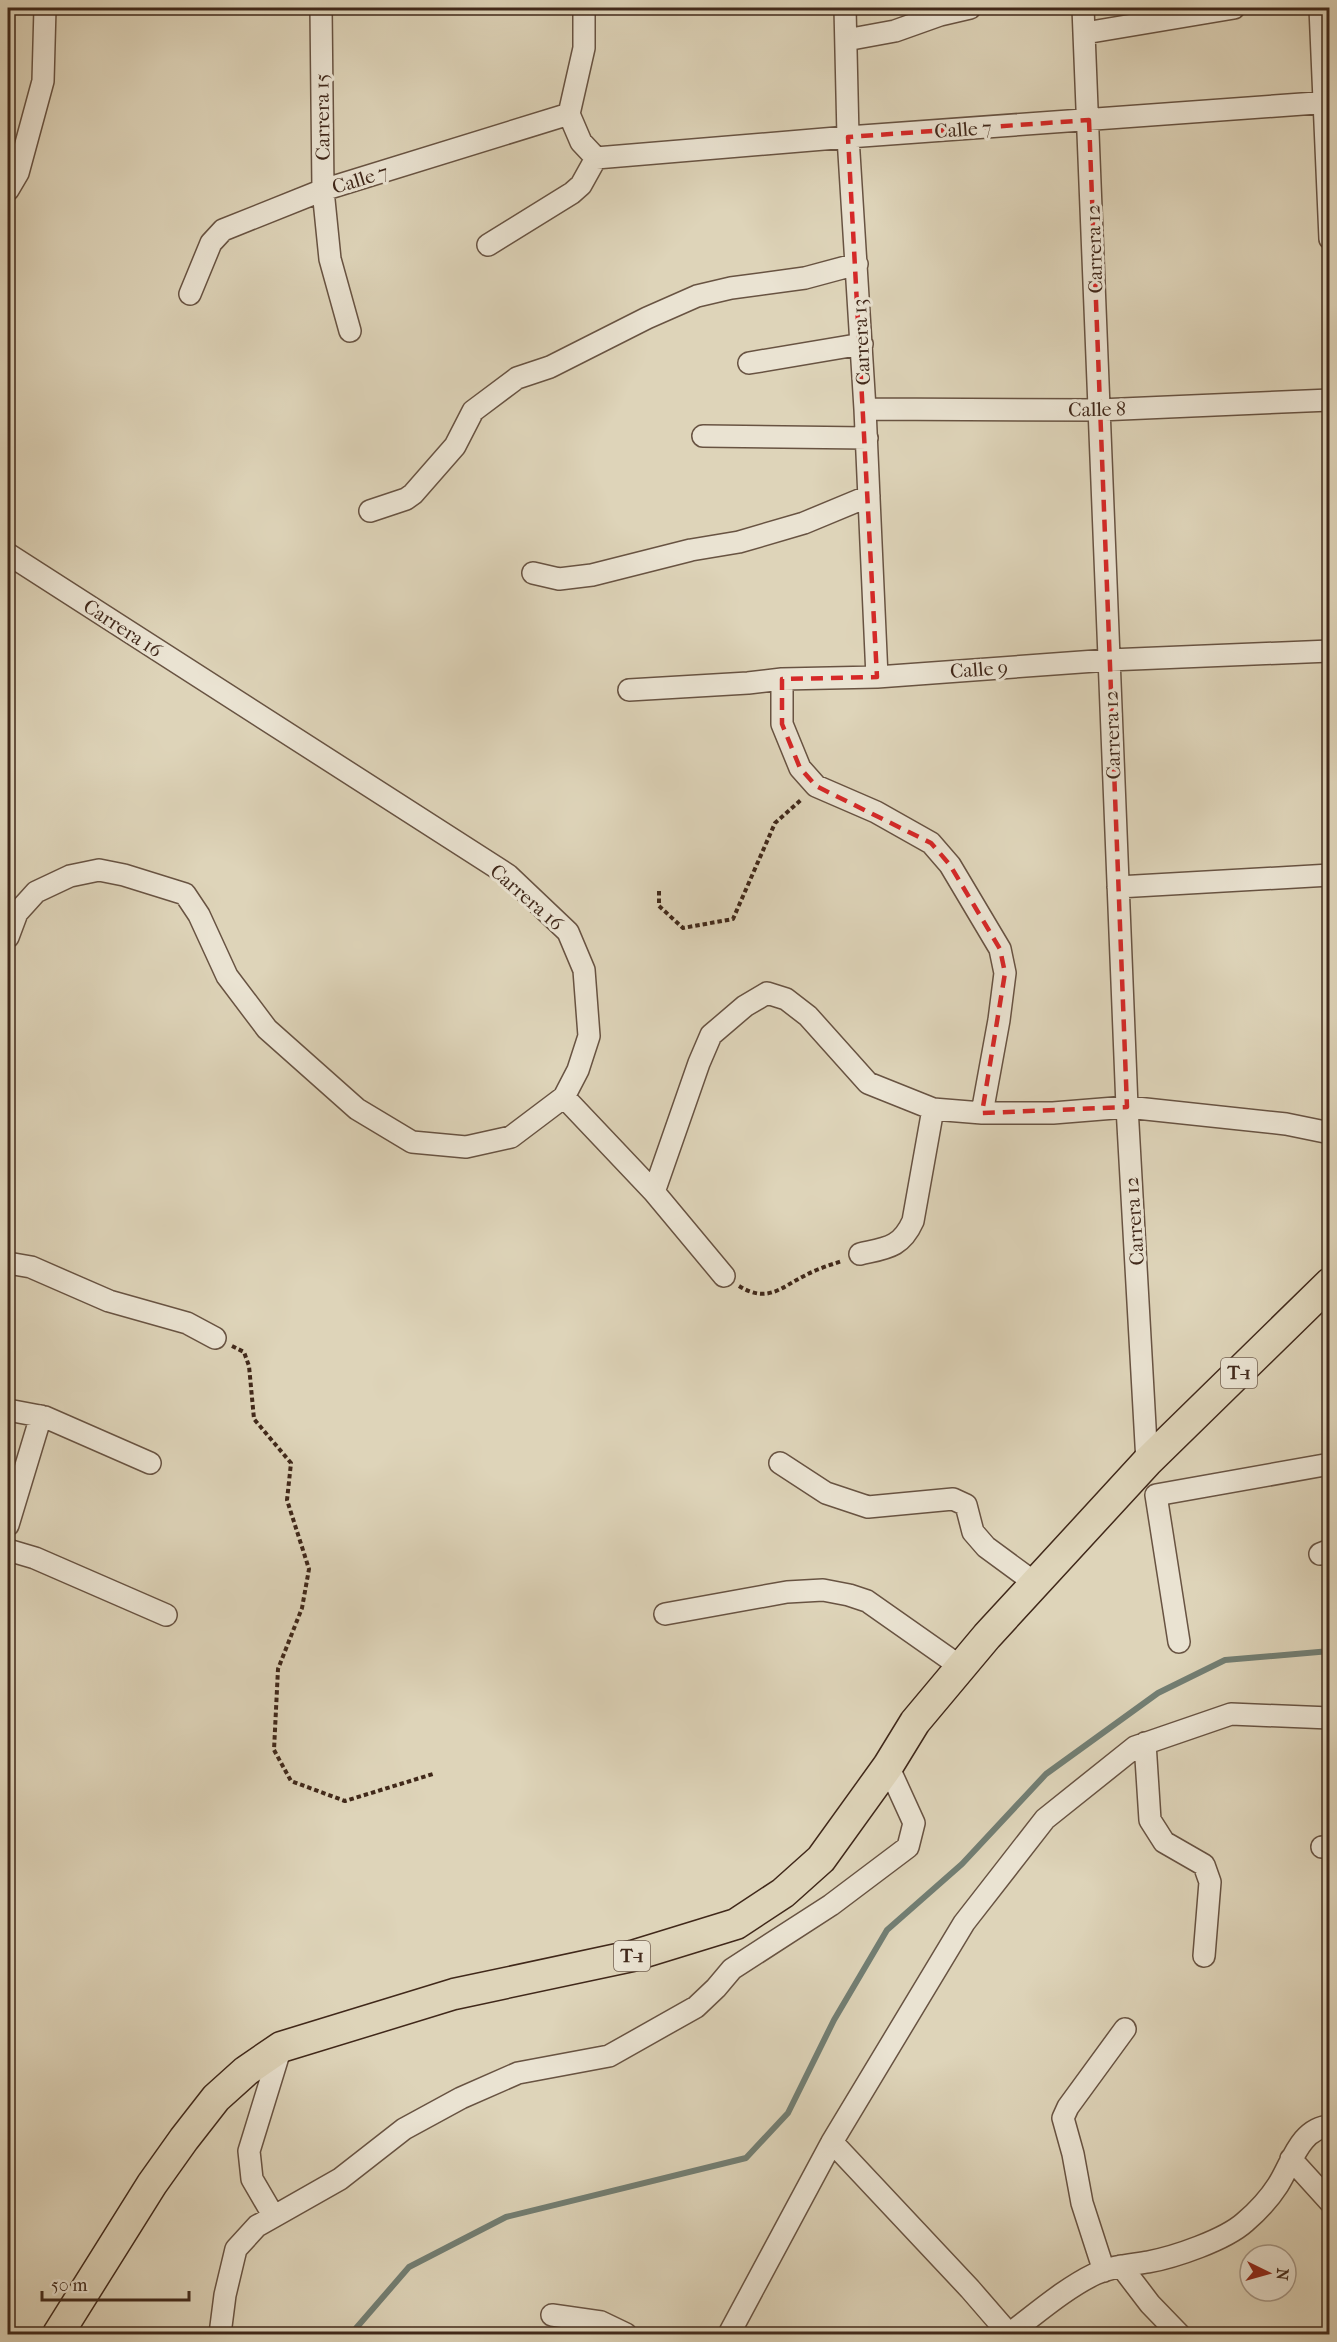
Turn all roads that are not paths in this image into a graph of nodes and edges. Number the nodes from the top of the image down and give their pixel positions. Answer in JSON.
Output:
{"nodes":[{"id":1,"x":45,"y":8,"type":"edge"},
{"id":2,"x":321,"y":8,"type":"edge"},
{"id":3,"x":584,"y":8,"type":"edge"},
{"id":4,"x":845,"y":8,"type":"edge"},
{"id":5,"x":970,"y":8,"type":"edge"},
{"id":6,"x":1083,"y":8,"type":"edge"},
{"id":7,"x":1234,"y":8,"type":"edge"},
{"id":8,"x":1320,"y":8,"type":"edge"},
{"id":9,"x":1085,"y":33,"type":"junction"},
{"id":10,"x":846,"y":40,"type":"junction"},
{"id":11,"x":1327,"y":102,"type":"edge"},
{"id":12,"x":569,"y":114,"type":"junction"},
{"id":13,"x":1089,"y":120,"type":"junction"},
{"id":14,"x":848,"y":137,"type":"junction"},
{"id":15,"x":596,"y":158,"type":"junction"},
{"id":16,"x":8,"y":190,"type":"edge"},
{"id":17,"x":323,"y":190,"type":"junction"},
{"id":18,"x":1329,"y":239,"type":"edge"},
{"id":19,"x":488,"y":245,"type":"dead end"},
{"id":20,"x":856,"y":264,"type":"junction"},
{"id":21,"x":190,"y":294,"type":"dead end"},
{"id":22,"x":350,"y":331,"type":"dead end"},
{"id":23,"x":862,"y":344,"type":"junction"},
{"id":24,"x":749,"y":363,"type":"dead end"},
{"id":25,"x":1329,"y":400,"type":"edge"},
{"id":26,"x":865,"y":409,"type":"junction"},
{"id":27,"x":1100,"y":410,"type":"junction"},
{"id":28,"x":703,"y":436,"type":"dead end"},
{"id":29,"x":867,"y":438,"type":"junction"},
{"id":30,"x":869,"y":496,"type":"junction"},
{"id":31,"x":370,"y":511,"type":"dead end"},
{"id":32,"x":8,"y":554,"type":"edge"},
{"id":33,"x":533,"y":573,"type":"dead end"},
{"id":34,"x":1329,"y":651,"type":"edge"},
{"id":35,"x":1109,"y":660,"type":"junction"},
{"id":36,"x":877,"y":677,"type":"junction"},
{"id":37,"x":782,"y":679,"type":"junction"},
{"id":38,"x":629,"y":690,"type":"dead end"},
{"id":39,"x":1329,"y":875,"type":"edge"},
{"id":40,"x":1118,"y":887,"type":"junction"},
{"id":41,"x":8,"y":937,"type":"edge"},
{"id":42,"x":564,"y":1097,"type":"junction"},
{"id":43,"x":1127,"y":1107,"type":"junction"},
{"id":44,"x":933,"y":1109,"type":"junction"},
{"id":45,"x":982,"y":1113,"type":"junction"},
{"id":46,"x":1329,"y":1133,"type":"edge"},
{"id":47,"x":654,"y":1192,"type":"junction"},
{"id":48,"x":860,"y":1254,"type":"road end"},
{"id":49,"x":8,"y":1263,"type":"edge"},
{"id":50,"x":723,"y":1276,"type":"road end"},
{"id":51,"x":1329,"y":1283,"type":"edge"},
{"id":52,"x":215,"y":1338,"type":"road end"},
{"id":53,"x":8,"y":1410,"type":"edge"},
{"id":54,"x":41,"y":1416,"type":"junction"},
{"id":55,"x":150,"y":1463,"type":"dead end"},
{"id":56,"x":780,"y":1463,"type":"dead end"},
{"id":57,"x":1329,"y":1464,"type":"edge"},
{"id":58,"x":1146,"y":1478,"type":"junction"},
{"id":59,"x":8,"y":1525,"type":"edge"},
{"id":60,"x":8,"y":1550,"type":"edge"},
{"id":61,"x":1035,"y":1583,"type":"junction"},
{"id":62,"x":665,"y":1614,"type":"dead end"},
{"id":63,"x":166,"y":1615,"type":"dead end"},
{"id":64,"x":1179,"y":1642,"type":"dead end"},
{"id":65,"x":961,"y":1667,"type":"junction"},
{"id":66,"x":1329,"y":1718,"type":"edge"},
{"id":67,"x":1145,"y":1743,"type":"junction"},
{"id":68,"x":888,"y":1766,"type":"junction"},
{"id":69,"x":1204,"y":1956,"type":"dead end"},
{"id":70,"x":1125,"y":2029,"type":"dead end"},
{"id":71,"x":281,"y":2047,"type":"junction"},
{"id":72,"x":1329,"y":2126,"type":"edge"},
{"id":73,"x":832,"y":2142,"type":"junction"},
{"id":74,"x":1291,"y":2158,"type":"junction"},
{"id":75,"x":1329,"y":2202,"type":"edge"},
{"id":76,"x":273,"y":2215,"type":"junction"},
{"id":77,"x":1113,"y":2268,"type":"junction"},
{"id":78,"x":552,"y":2315,"type":"dead end"},
{"id":79,"x":58,"y":2334,"type":"edge"},
{"id":80,"x":220,"y":2334,"type":"edge"},
{"id":81,"x":626,"y":2334,"type":"edge"},
{"id":82,"x":729,"y":2334,"type":"edge"},
{"id":83,"x":1009,"y":2334,"type":"edge"},
{"id":84,"x":1179,"y":2334,"type":"edge"}],
"edges":[{"from":1,"to":16,"type":"street"},
{"from":2,"to":17,"type":"street","name":"Carrera 15"},
{"from":3,"to":12,"type":"street"},
{"from":4,"to":10,"type":"street","name":"Carrera 13"},
{"from":5,"to":10,"type":"street"},
{"from":6,"to":9,"type":"street","name":"Carrera 12"},
{"from":7,"to":9,"type":"street"},
{"from":8,"to":11,"type":"street"},
{"from":9,"to":13,"type":"street","name":"Carrera 12"},
{"from":10,"to":14,"type":"street","name":"Carrera 13"},
{"from":11,"to":13,"type":"street","name":"Calle 7"},
{"from":11,"to":18,"type":"street"},
{"from":12,"to":15,"type":"street"},
{"from":12,"to":17,"type":"street","name":"Calle 7"},
{"from":13,"to":14,"type":"street","name":"Calle 7"},
{"from":13,"to":27,"type":"street","name":"Carrera 12"},
{"from":14,"to":15,"type":"street","name":"Calle 7"},
{"from":14,"to":20,"type":"street","name":"Carrera 13"},
{"from":15,"to":19,"type":"street"},
{"from":17,"to":21,"type":"street","name":"Calle 7"},
{"from":17,"to":22,"type":"street","name":"Carrera 15"},
{"from":20,"to":23,"type":"street","name":"Carrera 13"},
{"from":20,"to":31,"type":"street"},
{"from":23,"to":24,"type":"street"},
{"from":23,"to":26,"type":"street","name":"Carrera 13"},
{"from":25,"to":27,"type":"street","name":"Calle 8"},
{"from":26,"to":27,"type":"street","name":"Calle 8"},
{"from":26,"to":29,"type":"street","name":"Carrera 13"},
{"from":27,"to":35,"type":"street","name":"Carrera 12"},
{"from":28,"to":29,"type":"street"},
{"from":29,"to":30,"type":"street","name":"Carrera 13"},
{"from":30,"to":33,"type":"street"},
{"from":30,"to":36,"type":"street","name":"Carrera 13"},
{"from":32,"to":42,"type":"street","name":"Carrera 16"},
{"from":34,"to":35,"type":"street","name":"Calle 9"},
{"from":35,"to":36,"type":"street","name":"Calle 9"},
{"from":35,"to":40,"type":"street","name":"Carrera 12"},
{"from":36,"to":37,"type":"street","name":"Calle 9"},
{"from":37,"to":38,"type":"street","name":"Calle 9"},
{"from":37,"to":45,"type":"street"},
{"from":39,"to":40,"type":"street"},
{"from":40,"to":43,"type":"street","name":"Carrera 12"},
{"from":41,"to":42,"type":"street","name":"Carrera 16"},
{"from":42,"to":47,"type":"street"},
{"from":43,"to":45,"type":"street"},
{"from":43,"to":46,"type":"street"},
{"from":43,"to":58,"type":"street","name":"Carrera 12"},
{"from":44,"to":45,"type":"street"},
{"from":44,"to":47,"type":"street"},
{"from":44,"to":48,"type":"street"},
{"from":47,"to":50,"type":"street"},
{"from":49,"to":52,"type":"street"},
{"from":51,"to":58,"type":"highway","number":"T-1"},
{"from":53,"to":54,"type":"street"},
{"from":54,"to":55,"type":"street"},
{"from":54,"to":59,"type":"street"},
{"from":56,"to":61,"type":"street"},
{"from":57,"to":58,"type":"street"},
{"from":58,"to":61,"type":"highway","number":"T-1"},
{"from":58,"to":64,"type":"street","name":"Carrera 12"},
{"from":60,"to":63,"type":"street"},
{"from":61,"to":65,"type":"highway","number":"T-1"},
{"from":62,"to":65,"type":"street"},
{"from":65,"to":68,"type":"highway","number":"T-1"},
{"from":66,"to":67,"type":"street"},
{"from":67,"to":69,"type":"street"},
{"from":67,"to":73,"type":"street"},
{"from":68,"to":71,"type":"highway","number":"T-1"},
{"from":68,"to":76,"type":"street"},
{"from":70,"to":77,"type":"street"},
{"from":71,"to":76,"type":"street"},
{"from":71,"to":79,"type":"highway","number":"T-1"},
{"from":72,"to":74,"type":"street"},
{"from":73,"to":82,"type":"street"},
{"from":73,"to":83,"type":"street"},
{"from":74,"to":75,"type":"street"},
{"from":74,"to":77,"type":"street"},
{"from":76,"to":80,"type":"street"},
{"from":77,"to":83,"type":"street"},
{"from":77,"to":84,"type":"street"},
{"from":78,"to":81,"type":"street"}]}
